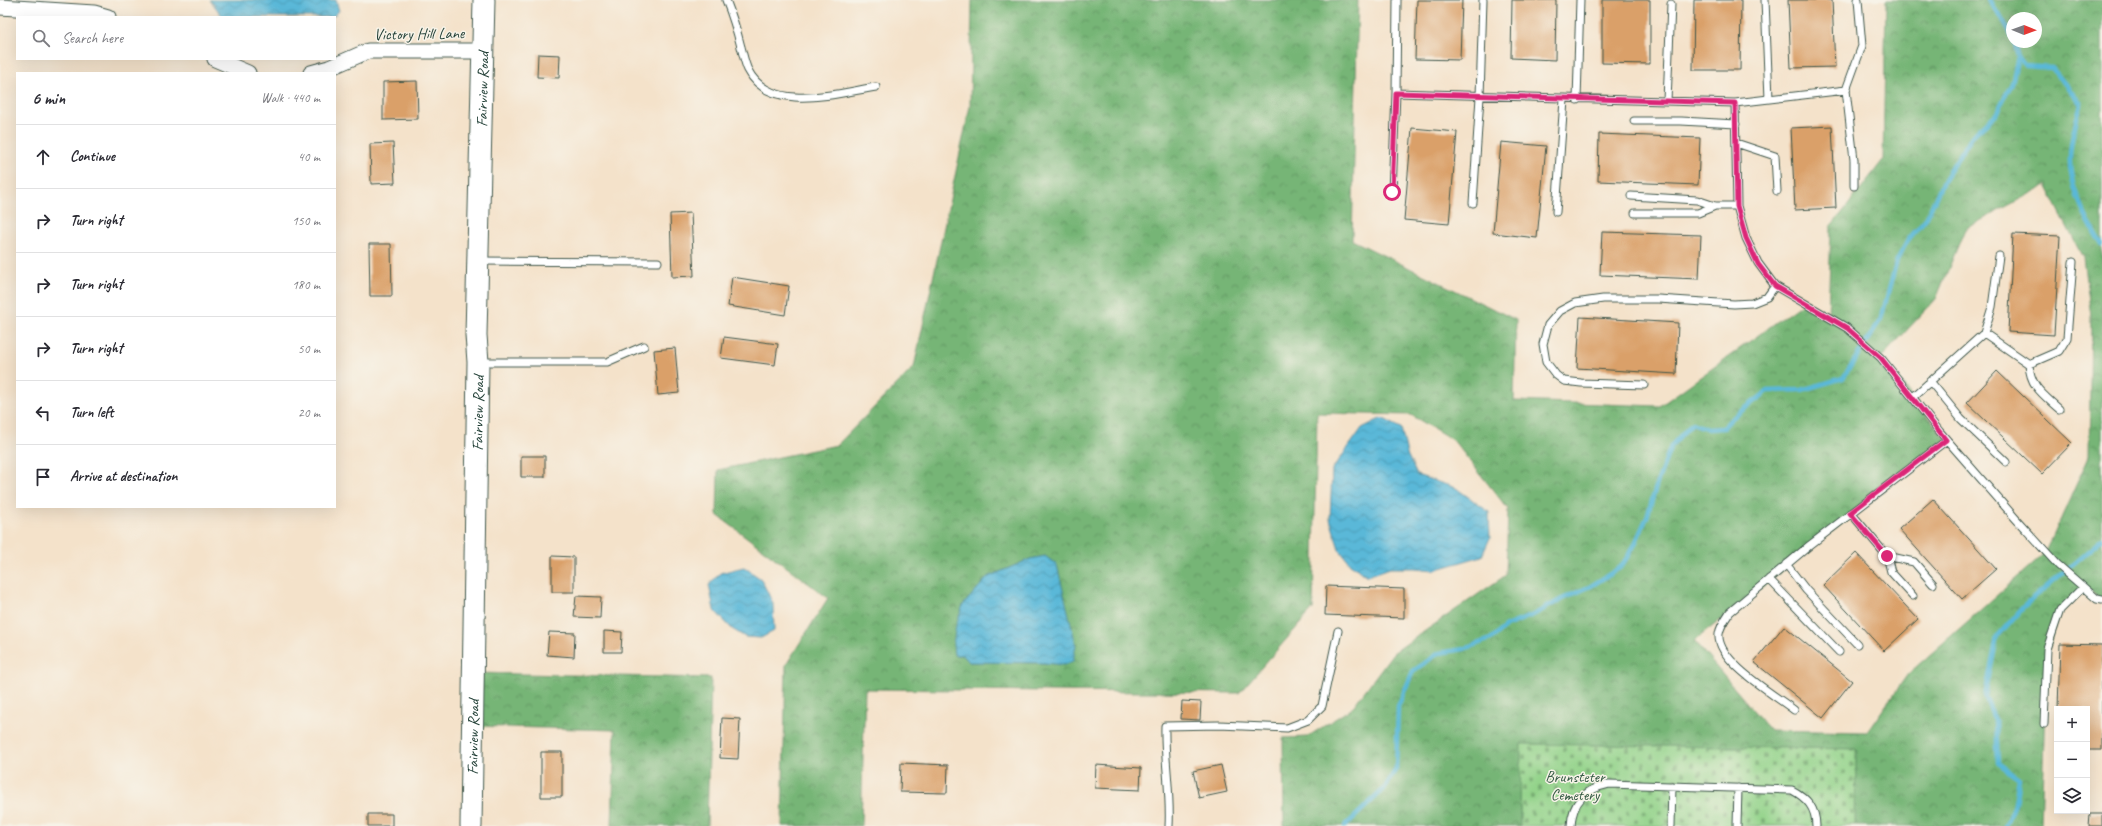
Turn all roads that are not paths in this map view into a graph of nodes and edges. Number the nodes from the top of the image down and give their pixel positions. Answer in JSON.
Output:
{"nodes":[{"id":1,"x":484,"y":0,"type":"edge"},
{"id":2,"x":726,"y":0,"type":"edge"},
{"id":3,"x":1397,"y":0,"type":"edge"},
{"id":4,"x":1483,"y":0,"type":"edge"},
{"id":5,"x":1580,"y":0,"type":"edge"},
{"id":6,"x":1765,"y":0,"type":"edge"},
{"id":7,"x":1858,"y":0,"type":"edge"},
{"id":8,"x":1671,"y":4,"type":"dead end"},
{"id":9,"x":0,"y":7,"type":"edge"},
{"id":10,"x":104,"y":16,"type":"edge"},
{"id":11,"x":483,"y":51,"type":"junction"},
{"id":12,"x":216,"y":60,"type":"edge"},
{"id":13,"x":246,"y":72,"type":"edge"},
{"id":14,"x":315,"y":72,"type":"edge"},
{"id":15,"x":876,"y":87,"type":"dead end"},
{"id":16,"x":1846,"y":90,"type":"junction"},
{"id":17,"x":1396,"y":93,"type":"junction"},
{"id":18,"x":1480,"y":96,"type":"junction"},
{"id":19,"x":1769,"y":99,"type":"junction"},
{"id":20,"x":1564,"y":100,"type":"junction"},
{"id":21,"x":1577,"y":100,"type":"junction"},
{"id":22,"x":1667,"y":101,"type":"junction"},
{"id":23,"x":1735,"y":103,"type":"junction"},
{"id":24,"x":1634,"y":121,"type":"dead end"},
{"id":25,"x":1736,"y":124,"type":"junction"},
{"id":26,"x":1736,"y":143,"type":"junction"},
{"id":27,"x":1854,"y":186,"type":"dead end"},
{"id":28,"x":1777,"y":191,"type":"dead end"},
{"id":29,"x":1392,"y":192,"type":"dead end"},
{"id":30,"x":1631,"y":196,"type":"dead end"},
{"id":31,"x":1473,"y":202,"type":"dead end"},
{"id":32,"x":1715,"y":206,"type":"junction"},
{"id":33,"x":1737,"y":206,"type":"junction"},
{"id":34,"x":1556,"y":212,"type":"dead end"},
{"id":35,"x":1635,"y":213,"type":"dead end"},
{"id":36,"x":1999,"y":256,"type":"dead end"},
{"id":37,"x":478,"y":261,"type":"junction"},
{"id":38,"x":658,"y":262,"type":"dead end"},
{"id":39,"x":2073,"y":262,"type":"dead end"},
{"id":40,"x":1775,"y":286,"type":"junction"},
{"id":41,"x":1984,"y":333,"type":"junction"},
{"id":42,"x":644,"y":346,"type":"dead end"},
{"id":43,"x":478,"y":362,"type":"junction"},
{"id":44,"x":2030,"y":364,"type":"junction"},
{"id":45,"x":1930,"y":381,"type":"junction"},
{"id":46,"x":1644,"y":385,"type":"dead end"},
{"id":47,"x":1913,"y":397,"type":"junction"},
{"id":48,"x":2059,"y":409,"type":"dead end"},
{"id":49,"x":1946,"y":440,"type":"junction"},
{"id":50,"x":2006,"y":462,"type":"dead end"},
{"id":51,"x":1850,"y":513,"type":"junction"},
{"id":52,"x":1887,"y":556,"type":"junction"},
{"id":53,"x":1786,"y":564,"type":"junction"},
{"id":54,"x":1769,"y":578,"type":"junction"},
{"id":55,"x":1934,"y":584,"type":"dead end"},
{"id":56,"x":2083,"y":586,"type":"junction"},
{"id":57,"x":1913,"y":596,"type":"dead end"},
{"id":58,"x":2102,"y":600,"type":"edge"},
{"id":59,"x":1338,"y":631,"type":"dead end"},
{"id":60,"x":1858,"y":644,"type":"dead end"},
{"id":61,"x":1839,"y":652,"type":"dead end"},
{"id":62,"x":1794,"y":710,"type":"dead end"},
{"id":63,"x":2044,"y":724,"type":"dead end"},
{"id":64,"x":1672,"y":786,"type":"junction"},
{"id":65,"x":1738,"y":788,"type":"junction"},
{"id":66,"x":471,"y":826,"type":"edge"},
{"id":67,"x":1169,"y":826,"type":"edge"},
{"id":68,"x":1571,"y":826,"type":"edge"},
{"id":69,"x":1671,"y":826,"type":"edge"},
{"id":70,"x":1737,"y":826,"type":"edge"},
{"id":71,"x":1816,"y":826,"type":"edge"}],
"edges":[{"from":1,"to":11,"type":"street","name":"Fairview Road"},
{"from":2,"to":15,"type":"lane"},
{"from":3,"to":17,"type":"lane"},
{"from":4,"to":18,"type":"lane"},
{"from":5,"to":21,"type":"lane"},
{"from":6,"to":19,"type":"lane"},
{"from":7,"to":16,"type":"lane"},
{"from":8,"to":22,"type":"lane"},
{"from":9,"to":10,"type":"street"},
{"from":11,"to":14,"type":"street","name":"Victory Hill Lane"},
{"from":11,"to":37,"type":"street","name":"Fairview Road"},
{"from":12,"to":13,"type":"street"},
{"from":16,"to":19,"type":"lane"},
{"from":16,"to":27,"type":"lane"},
{"from":17,"to":18,"type":"lane"},
{"from":17,"to":29,"type":"lane"},
{"from":18,"to":20,"type":"lane"},
{"from":18,"to":31,"type":"lane"},
{"from":19,"to":23,"type":"lane"},
{"from":20,"to":21,"type":"lane"},
{"from":20,"to":34,"type":"lane"},
{"from":21,"to":22,"type":"lane"},
{"from":22,"to":23,"type":"lane"},
{"from":23,"to":25,"type":"lane"},
{"from":24,"to":25,"type":"lane"},
{"from":25,"to":26,"type":"lane"},
{"from":26,"to":28,"type":"lane"},
{"from":26,"to":33,"type":"lane"},
{"from":30,"to":32,"type":"lane"},
{"from":32,"to":33,"type":"lane"},
{"from":32,"to":35,"type":"lane"},
{"from":33,"to":40,"type":"lane"},
{"from":36,"to":41,"type":"lane"},
{"from":37,"to":38,"type":"lane"},
{"from":37,"to":43,"type":"street","name":"Fairview Road"},
{"from":39,"to":44,"type":"lane"},
{"from":40,"to":46,"type":"lane"},
{"from":40,"to":47,"type":"lane"},
{"from":41,"to":44,"type":"lane"},
{"from":41,"to":45,"type":"lane"},
{"from":42,"to":43,"type":"lane"},
{"from":43,"to":66,"type":"street","name":"Fairview Road"},
{"from":44,"to":48,"type":"lane"},
{"from":45,"to":47,"type":"lane"},
{"from":45,"to":50,"type":"lane"},
{"from":47,"to":49,"type":"lane"},
{"from":49,"to":51,"type":"lane"},
{"from":49,"to":56,"type":"lane"},
{"from":51,"to":52,"type":"lane"},
{"from":51,"to":53,"type":"lane"},
{"from":52,"to":55,"type":"lane"},
{"from":52,"to":57,"type":"lane"},
{"from":53,"to":54,"type":"lane"},
{"from":53,"to":60,"type":"lane"},
{"from":54,"to":61,"type":"lane"},
{"from":54,"to":62,"type":"lane"},
{"from":56,"to":58,"type":"lane"},
{"from":56,"to":63,"type":"lane"},
{"from":59,"to":67,"type":"lane"},
{"from":64,"to":65,"type":"lane"},
{"from":64,"to":68,"type":"lane"},
{"from":64,"to":69,"type":"lane"},
{"from":65,"to":70,"type":"lane"},
{"from":65,"to":71,"type":"lane"}]}
